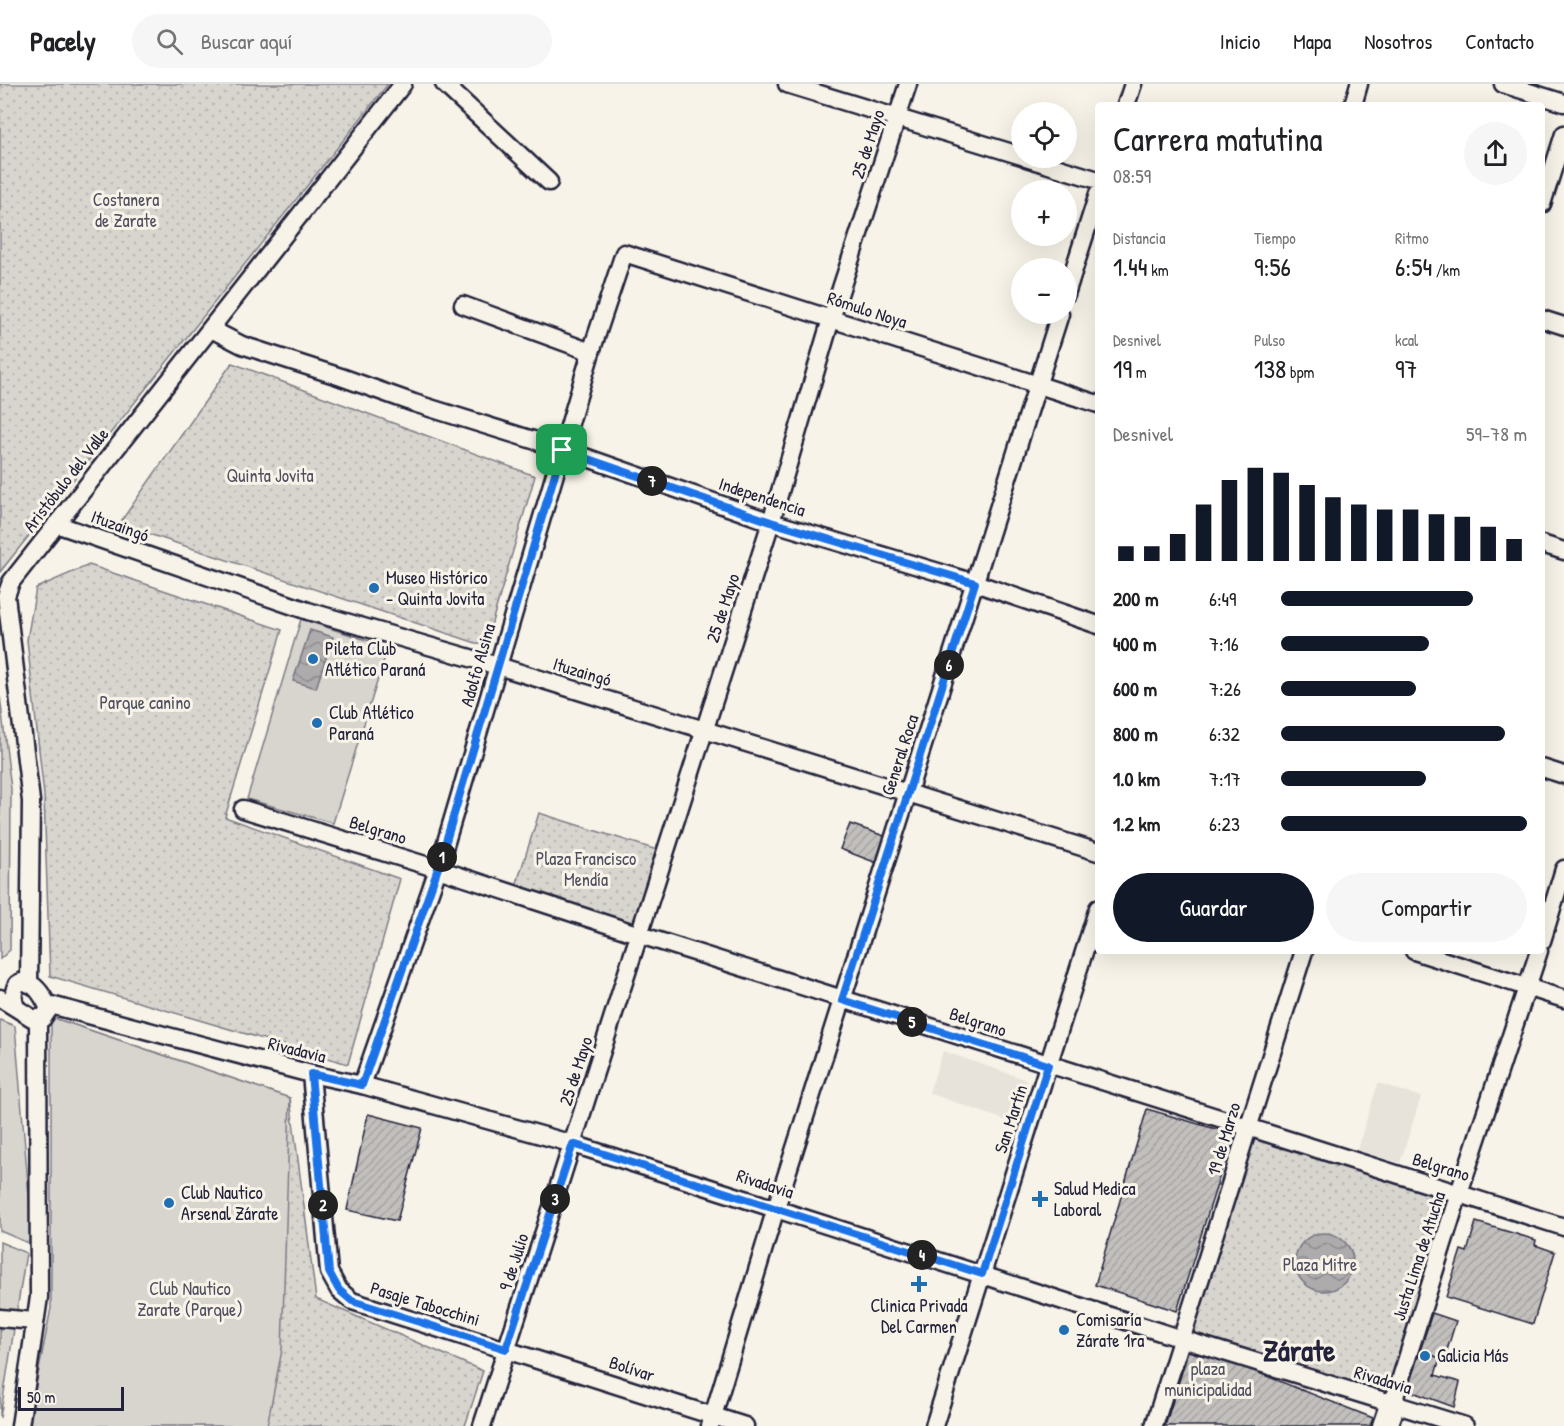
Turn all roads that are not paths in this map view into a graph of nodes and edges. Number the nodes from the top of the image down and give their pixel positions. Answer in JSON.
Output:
{"nodes":[{"id":1,"x":403,"y":84,"type":"edge"},
{"id":2,"x":444,"y":84,"type":"edge"},
{"id":3,"x":787,"y":84,"type":"edge"},
{"id":4,"x":908,"y":84,"type":"edge"},
{"id":5,"x":1133,"y":84,"type":"edge"},
{"id":6,"x":1359,"y":84,"type":"edge"},
{"id":7,"x":1503,"y":84,"type":"edge"},
{"id":8,"x":1127,"y":102,"type":"edge"},
{"id":9,"x":1354,"y":102,"type":"edge"},
{"id":10,"x":1564,"y":103,"type":"edge"},
{"id":11,"x":898,"y":117,"type":"junction"},
{"id":12,"x":1564,"y":134,"type":"edge"},
{"id":13,"x":1011,"y":153,"type":"edge"},
{"id":14,"x":1059,"y":168,"type":"edge"},
{"id":15,"x":1095,"y":179,"type":"edge"},
{"id":16,"x":549,"y":182,"type":"dead end"},
{"id":17,"x":1545,"y":194,"type":"edge"},
{"id":18,"x":1095,"y":203,"type":"edge"},
{"id":19,"x":624,"y":253,"type":"joint"},
{"id":20,"x":1077,"y":260,"type":"edge"},
{"id":21,"x":463,"y":305,"type":"dead end"},
{"id":22,"x":831,"y":319,"type":"junction"},
{"id":23,"x":1545,"y":320,"type":"edge"},
{"id":24,"x":1057,"y":324,"type":"edge"},
{"id":25,"x":1564,"y":326,"type":"edge"},
{"id":26,"x":211,"y":329,"type":"junction"},
{"id":27,"x":591,"y":352,"type":"junction"},
{"id":28,"x":1038,"y":385,"type":"junction"},
{"id":29,"x":1095,"y":403,"type":"edge"},
{"id":30,"x":562,"y":450,"type":"junction"},
{"id":31,"x":771,"y":522,"type":"junction"},
{"id":32,"x":56,"y":524,"type":"junction"},
{"id":33,"x":1545,"y":545,"type":"edge"},
{"id":34,"x":1564,"y":551,"type":"edge"},
{"id":35,"x":7,"y":581,"type":"edge"},
{"id":36,"x":975,"y":583,"type":"junction"},
{"id":37,"x":5,"y":615,"type":"edge"},
{"id":38,"x":1095,"y":624,"type":"edge"},
{"id":39,"x":498,"y":666,"type":"junction"},
{"id":40,"x":704,"y":730,"type":"junction"},
{"id":41,"x":1545,"y":769,"type":"edge"},
{"id":42,"x":1564,"y":775,"type":"edge"},
{"id":43,"x":908,"y":794,"type":"junction"},
{"id":44,"x":243,"y":809,"type":"dead end"},
{"id":45,"x":1095,"y":851,"type":"edge"},
{"id":46,"x":438,"y":868,"type":"junction"},
{"id":47,"x":1564,"y":868,"type":"edge"},
{"id":48,"x":1095,"y":917,"type":"edge"},
{"id":49,"x":1545,"y":931,"type":"edge"},
{"id":50,"x":640,"y":935,"type":"junction"},
{"id":51,"x":1303,"y":954,"type":"edge"},
{"id":52,"x":1424,"y":954,"type":"edge"},
{"id":53,"x":1538,"y":954,"type":"edge"},
{"id":54,"x":15,"y":985,"type":"edge"},
{"id":55,"x":1528,"y":987,"type":"junction"},
{"id":56,"x":0,"y":998,"type":"edge"},
{"id":57,"x":1564,"y":999,"type":"edge"},
{"id":58,"x":842,"y":1000,"type":"junction"},
{"id":59,"x":47,"y":1004,"type":"junction"},
{"id":60,"x":16,"y":1007,"type":"junction"},
{"id":61,"x":38,"y":1019,"type":"junction"},
{"id":62,"x":1048,"y":1065,"type":"junction"},
{"id":63,"x":311,"y":1074,"type":"junction"},
{"id":64,"x":362,"y":1085,"type":"junction"},
{"id":65,"x":1247,"y":1128,"type":"junction"},
{"id":66,"x":573,"y":1144,"type":"junction"},
{"id":67,"x":1459,"y":1193,"type":"junction"},
{"id":68,"x":776,"y":1208,"type":"junction"},
{"id":69,"x":1564,"y":1227,"type":"edge"},
{"id":70,"x":982,"y":1274,"type":"junction"},
{"id":71,"x":0,"y":1318,"type":"edge"},
{"id":72,"x":34,"y":1321,"type":"junction"},
{"id":73,"x":1182,"y":1339,"type":"junction"},
{"id":74,"x":506,"y":1349,"type":"junction"},
{"id":75,"x":1393,"y":1403,"type":"junction"},
{"id":76,"x":711,"y":1421,"type":"edge"},
{"id":77,"x":20,"y":1426,"type":"edge"},
{"id":78,"x":482,"y":1426,"type":"edge"},
{"id":79,"x":745,"y":1426,"type":"edge"},
{"id":80,"x":934,"y":1426,"type":"edge"},
{"id":81,"x":1154,"y":1426,"type":"edge"},
{"id":82,"x":1385,"y":1426,"type":"edge"},
{"id":83,"x":1465,"y":1426,"type":"edge"}],
"edges":[{"from":1,"to":26,"type":"street","name":"Aristóbulo del Valle"},
{"from":2,"to":16,"type":"street"},
{"from":3,"to":11,"type":"street"},
{"from":4,"to":11,"type":"street","name":"25 de Mayo"},
{"from":5,"to":8,"type":"street"},
{"from":6,"to":9,"type":"street"},
{"from":7,"to":10,"type":"street"},
{"from":11,"to":13,"type":"street"},
{"from":11,"to":22,"type":"street","name":"25 de Mayo"},
{"from":12,"to":17,"type":"street"},
{"from":14,"to":15,"type":"street"},
{"from":18,"to":20,"type":"street"},
{"from":19,"to":22,"type":"street","name":"Rómulo Noya"},
{"from":19,"to":27,"type":"street","name":"Adolfo Alsina"},
{"from":21,"to":27,"type":"street"},
{"from":22,"to":28,"type":"street","name":"Rómulo Noya"},
{"from":22,"to":31,"type":"street","name":"25 de Mayo"},
{"from":23,"to":25,"type":"street"},
{"from":24,"to":28,"type":"street","name":"General Roca"},
{"from":26,"to":30,"type":"street","name":"Independencia"},
{"from":26,"to":32,"type":"street","name":"Aristóbulo del Valle"},
{"from":27,"to":30,"type":"street","name":"Adolfo Alsina"},
{"from":28,"to":29,"type":"street","name":"Rómulo Noya"},
{"from":28,"to":36,"type":"street","name":"General Roca"},
{"from":30,"to":31,"type":"street","name":"Independencia"},
{"from":30,"to":39,"type":"street","name":"Adolfo Alsina"},
{"from":31,"to":36,"type":"street","name":"Independencia"},
{"from":31,"to":40,"type":"street","name":"25 de Mayo"},
{"from":32,"to":35,"type":"street","name":"Aristóbulo del Valle"},
{"from":32,"to":39,"type":"street","name":"Ituzaingó"},
{"from":33,"to":34,"type":"street"},
{"from":35,"to":37,"type":"street","name":"Aristóbulo del Valle"},
{"from":36,"to":38,"type":"street","name":"Independencia"},
{"from":36,"to":43,"type":"street","name":"General Roca"},
{"from":37,"to":54,"type":"street","name":"Aristóbulo del Valle"},
{"from":39,"to":40,"type":"street","name":"Ituzaingó"},
{"from":39,"to":46,"type":"street","name":"Adolfo Alsina"},
{"from":40,"to":43,"type":"street","name":"Ituzaingó"},
{"from":40,"to":50,"type":"street","name":"25 de Mayo"},
{"from":41,"to":42,"type":"street"},
{"from":43,"to":45,"type":"street","name":"Ituzaingó"},
{"from":43,"to":58,"type":"street","name":"General Roca"},
{"from":44,"to":46,"type":"street","name":"Belgrano"},
{"from":46,"to":50,"type":"street","name":"Belgrano"},
{"from":46,"to":64,"type":"street","name":"Adolfo Alsina"},
{"from":47,"to":49,"type":"street"},
{"from":48,"to":62,"type":"street","name":"San Martín"},
{"from":50,"to":58,"type":"street","name":"Belgrano"},
{"from":50,"to":66,"type":"street","name":"25 de Mayo"},
{"from":51,"to":65,"type":"street","name":"19 de Marzo"},
{"from":52,"to":55,"type":"street"},
{"from":53,"to":55,"type":"street","name":"Justa Lima de Atucha"},
{"from":54,"to":59,"type":"street"},
{"from":54,"to":60,"type":"street"},
{"from":55,"to":57,"type":"street"},
{"from":55,"to":67,"type":"street","name":"Justa Lima de Atucha"},
{"from":56,"to":60,"type":"street"},
{"from":58,"to":62,"type":"street","name":"Belgrano"},
{"from":58,"to":68,"type":"street","name":"General Roca"},
{"from":59,"to":61,"type":"street"},
{"from":59,"to":63,"type":"street","name":"Rivadavia"},
{"from":60,"to":61,"type":"street"},
{"from":61,"to":72,"type":"street"},
{"from":62,"to":65,"type":"street","name":"Belgrano"},
{"from":62,"to":70,"type":"street","name":"San Martín"},
{"from":63,"to":64,"type":"street","name":"Rivadavia"},
{"from":63,"to":74,"type":"street","name":"Pasaje Tabocchini"},
{"from":64,"to":66,"type":"street","name":"Rivadavia"},
{"from":65,"to":67,"type":"street","name":"Belgrano"},
{"from":65,"to":73,"type":"street","name":"19 de Marzo"},
{"from":66,"to":68,"type":"street","name":"Rivadavia"},
{"from":66,"to":74,"type":"street","name":"9 de Julio"},
{"from":67,"to":69,"type":"street","name":"Belgrano"},
{"from":67,"to":75,"type":"street","name":"Justa Lima de Atucha"},
{"from":68,"to":70,"type":"street","name":"Rivadavia"},
{"from":68,"to":76,"type":"street","name":"General Roca"},
{"from":70,"to":73,"type":"street","name":"Rivadavia"},
{"from":70,"to":80,"type":"street","name":"San Martín"},
{"from":71,"to":72,"type":"street"},
{"from":72,"to":77,"type":"street"},
{"from":73,"to":75,"type":"street","name":"Rivadavia"},
{"from":73,"to":81,"type":"street","name":"19 de Marzo"},
{"from":74,"to":76,"type":"street","name":"Bolívar"},
{"from":74,"to":78,"type":"street","name":"9 de Julio"},
{"from":75,"to":82,"type":"street"},
{"from":75,"to":83,"type":"street","name":"Rivadavia"},
{"from":76,"to":79,"type":"street","name":"Bolívar"}]}
